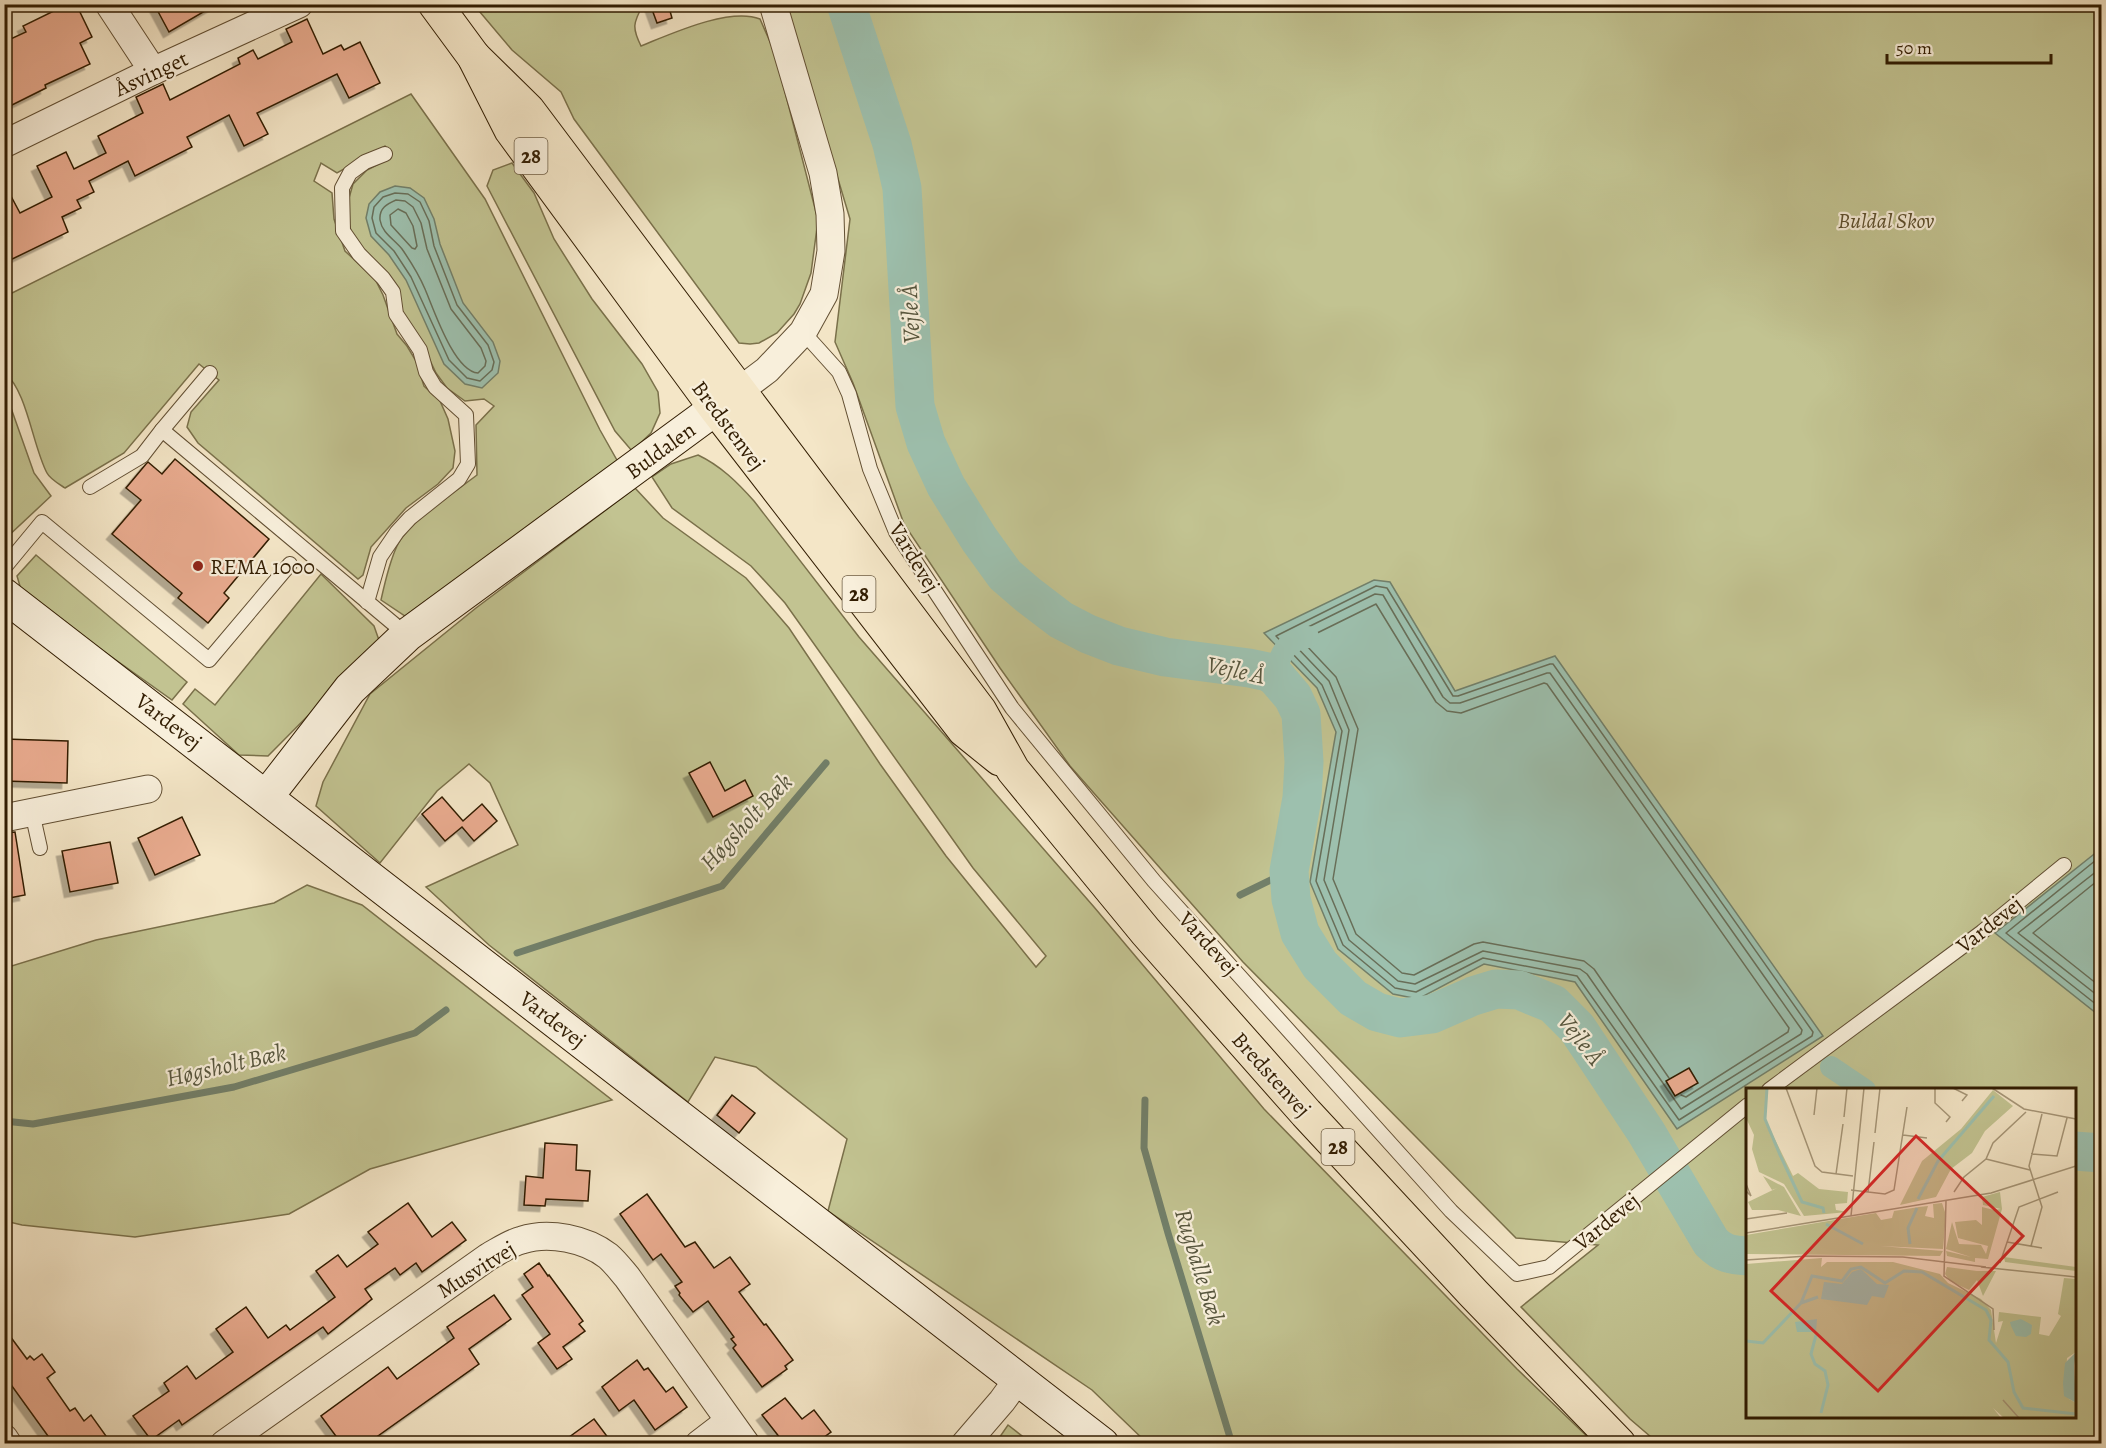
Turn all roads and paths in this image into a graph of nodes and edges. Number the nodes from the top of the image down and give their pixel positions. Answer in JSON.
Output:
{"nodes":[{"id":1,"x":109,"y":4,"type":"edge"},
{"id":2,"x":299,"y":4,"type":"edge"},
{"id":3,"x":435,"y":4,"type":"edge"},
{"id":4,"x":773,"y":4,"type":"edge"},
{"id":5,"x":153,"y":71,"type":"junction"},
{"id":6,"x":4,"y":144,"type":"edge"},
{"id":7,"x":385,"y":154,"type":"dead end"},
{"id":8,"x":803,"y":332,"type":"junction"},
{"id":9,"x":210,"y":373,"type":"dead end"},
{"id":10,"x":727,"y":400,"type":"junction"},
{"id":11,"x":162,"y":430,"type":"junction"},
{"id":12,"x":90,"y":487,"type":"dead end"},
{"id":13,"x":290,"y":564,"type":"dead end"},
{"id":14,"x":4,"y":568,"type":"edge"},
{"id":15,"x":4,"y":595,"type":"edge"},
{"id":16,"x":367,"y":602,"type":"junction"},
{"id":17,"x":407,"y":635,"type":"junction"},
{"id":18,"x":148,"y":789,"type":"dead end"},
{"id":19,"x":267,"y":796,"type":"junction"},
{"id":20,"x":32,"y":812,"type":"junction"},
{"id":21,"x":4,"y":818,"type":"edge"},
{"id":22,"x":40,"y":848,"type":"dead end"},
{"id":23,"x":2064,"y":864,"type":"dead end"},
{"id":24,"x":1770,"y":1088,"type":"edge"},
{"id":25,"x":1746,"y":1106,"type":"edge"},
{"id":26,"x":1018,"y":1379,"type":"junction"},
{"id":27,"x":729,"y":1421,"type":"junction"},
{"id":28,"x":4,"y":1438,"type":"edge"},
{"id":29,"x":8,"y":1443,"type":"edge"},
{"id":30,"x":224,"y":1443,"type":"edge"},
{"id":31,"x":699,"y":1443,"type":"edge"},
{"id":32,"x":746,"y":1443,"type":"edge"},
{"id":33,"x":965,"y":1443,"type":"edge"},
{"id":34,"x":1102,"y":1443,"type":"edge"},
{"id":35,"x":1619,"y":1443,"type":"edge"}],
"edges":[{"from":1,"to":5,"type":"street"},
{"from":2,"to":5,"type":"street","name":"Åsvinget"},
{"from":3,"to":10,"type":"highway","name":"Bredstenvej","number":"28"},
{"from":4,"to":8,"type":"street","name":"Buldalen"},
{"from":5,"to":6,"type":"street","name":"Åsvinget"},
{"from":7,"to":16,"type":"lane"},
{"from":8,"to":10,"type":"street","name":"Buldalen"},
{"from":8,"to":25,"type":"lane","name":"Vardevej"},
{"from":9,"to":11,"type":"lane"},
{"from":10,"to":17,"type":"street","name":"Buldalen"},
{"from":10,"to":35,"type":"highway","name":"Bredstenvej","number":"28"},
{"from":11,"to":12,"type":"lane"},
{"from":11,"to":16,"type":"lane"},
{"from":13,"to":14,"type":"lane"},
{"from":15,"to":19,"type":"street","name":"Vardevej"},
{"from":16,"to":17,"type":"lane"},
{"from":17,"to":19,"type":"street","name":"Buldalen"},
{"from":18,"to":20,"type":"street"},
{"from":19,"to":26,"type":"street","name":"Vardevej"},
{"from":20,"to":21,"type":"street"},
{"from":20,"to":22,"type":"lane"},
{"from":23,"to":24,"type":"lane","name":"Vardevej"},
{"from":26,"to":33,"type":"street"},
{"from":26,"to":34,"type":"street","name":"Vardevej"},
{"from":27,"to":30,"type":"street","name":"Musvitvej"},
{"from":27,"to":31,"type":"street"},
{"from":27,"to":32,"type":"street","name":"Musvitvej"},
{"from":28,"to":29,"type":"street"}]}
